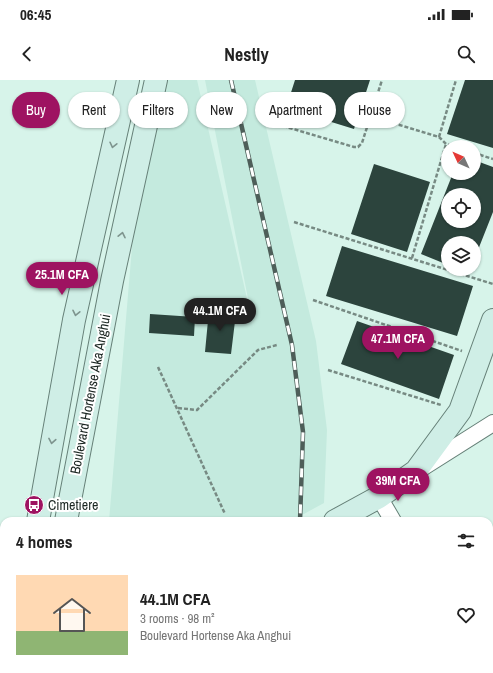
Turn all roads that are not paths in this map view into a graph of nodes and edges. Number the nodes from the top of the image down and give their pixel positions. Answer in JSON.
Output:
{"nodes":[{"id":1,"x":128,"y":80,"type":"edge"},
{"id":2,"x":156,"y":80,"type":"edge"},
{"id":3,"x":493,"y":320,"type":"edge"},
{"id":4,"x":493,"y":423,"type":"edge"},
{"id":5,"x":416,"y":471,"type":"junction"},
{"id":6,"x":379,"y":497,"type":"junction"},
{"id":7,"x":39,"y":517,"type":"edge"},
{"id":8,"x":67,"y":517,"type":"edge"},
{"id":9,"x":342,"y":517,"type":"edge"},
{"id":10,"x":391,"y":517,"type":"edge"}],
"edges":[{"from":1,"to":7,"type":"main road","name":"Boulevard Hortense Aka Anghui","one_way":true},
{"from":8,"to":2,"type":"main road","name":"Boulevard Hortense Aka Anghui","one_way":true},
{"from":3,"to":5,"type":"main road"},
{"from":4,"to":5,"type":"street"},
{"from":5,"to":6,"type":"main road"},
{"from":6,"to":9,"type":"main road"},
{"from":6,"to":10,"type":"street"}]}
